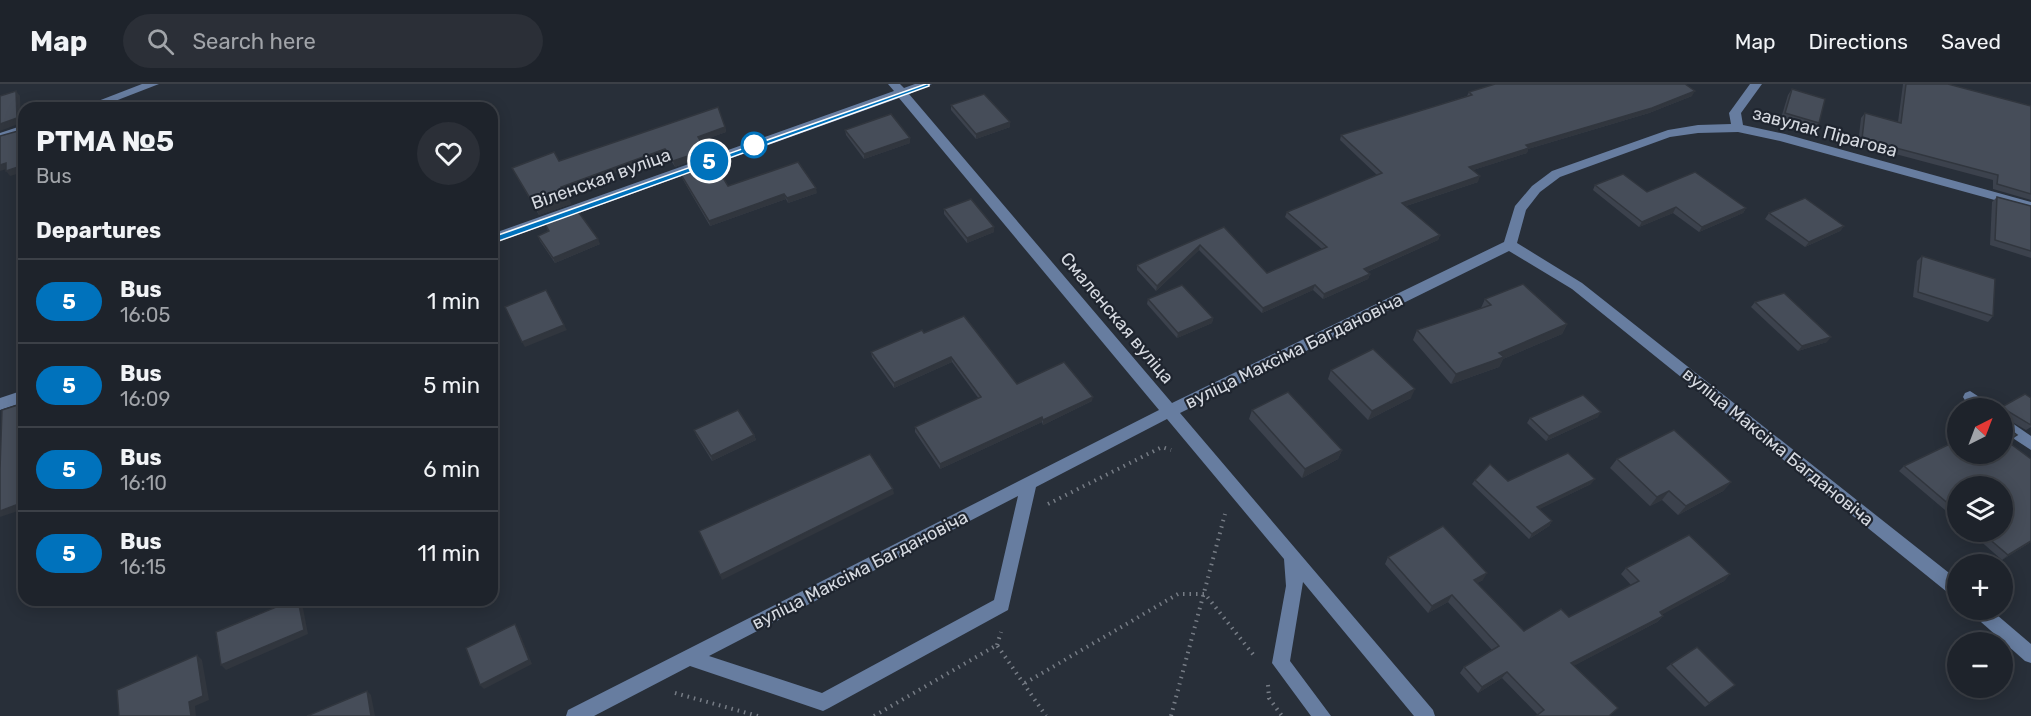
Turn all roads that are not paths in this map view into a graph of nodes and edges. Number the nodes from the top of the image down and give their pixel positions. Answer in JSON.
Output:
{"nodes":[{"id":1,"x":153,"y":84,"type":"edge"},
{"id":2,"x":926,"y":84,"type":"edge"},
{"id":3,"x":1756,"y":84,"type":"edge"},
{"id":4,"x":897,"y":88,"type":"edge"},
{"id":5,"x":103,"y":102,"type":"edge"},
{"id":6,"x":1738,"y":128,"type":"junction"},
{"id":7,"x":18,"y":131,"type":"edge"},
{"id":8,"x":0,"y":136,"type":"edge"},
{"id":9,"x":2031,"y":206,"type":"edge"},
{"id":10,"x":498,"y":237,"type":"edge"},
{"id":11,"x":1510,"y":245,"type":"junction"},
{"id":12,"x":18,"y":398,"type":"edge"},
{"id":13,"x":0,"y":404,"type":"edge"},
{"id":14,"x":1170,"y":411,"type":"junction"},
{"id":15,"x":2013,"y":430,"type":"edge"},
{"id":16,"x":2031,"y":444,"type":"edge"},
{"id":17,"x":1029,"y":484,"type":"junction"},
{"id":18,"x":1292,"y":558,"type":"junction"},
{"id":19,"x":1947,"y":582,"type":"edge"},
{"id":20,"x":1991,"y":620,"type":"edge"},
{"id":21,"x":2031,"y":655,"type":"edge"},
{"id":22,"x":689,"y":658,"type":"junction"},
{"id":23,"x":575,"y":716,"type":"edge"},
{"id":24,"x":1322,"y":716,"type":"edge"},
{"id":25,"x":1426,"y":716,"type":"edge"}],
"edges":[{"from":1,"to":5,"type":"street"},
{"from":2,"to":4,"type":"street","name":"Віленская вуліца"},
{"from":3,"to":6,"type":"street"},
{"from":4,"to":10,"type":"street","name":"Віленская вуліца"},
{"from":4,"to":14,"type":"street","name":"Смаленская вуліца"},
{"from":6,"to":9,"type":"street","name":"завулак Пірагова"},
{"from":6,"to":11,"type":"street","name":"завулак Пірагова"},
{"from":7,"to":8,"type":"street"},
{"from":11,"to":14,"type":"street","name":"вуліца Максіма Багдановіча"},
{"from":11,"to":19,"type":"street","name":"вуліца Максіма Багдановіча"},
{"from":12,"to":13,"type":"street"},
{"from":14,"to":17,"type":"street","name":"вуліца Максіма Багдановіча"},
{"from":14,"to":18,"type":"street","name":"Смаленская вуліца"},
{"from":15,"to":16,"type":"street"},
{"from":17,"to":22,"type":"street","name":"вуліца Максіма Багдановіча"},
{"from":17,"to":22,"type":"street"},
{"from":18,"to":24,"type":"street"},
{"from":18,"to":25,"type":"street","name":"Смаленская вуліца"},
{"from":20,"to":21,"type":"street"},
{"from":22,"to":23,"type":"street","name":"вуліца Максіма Багдановіча"}]}
